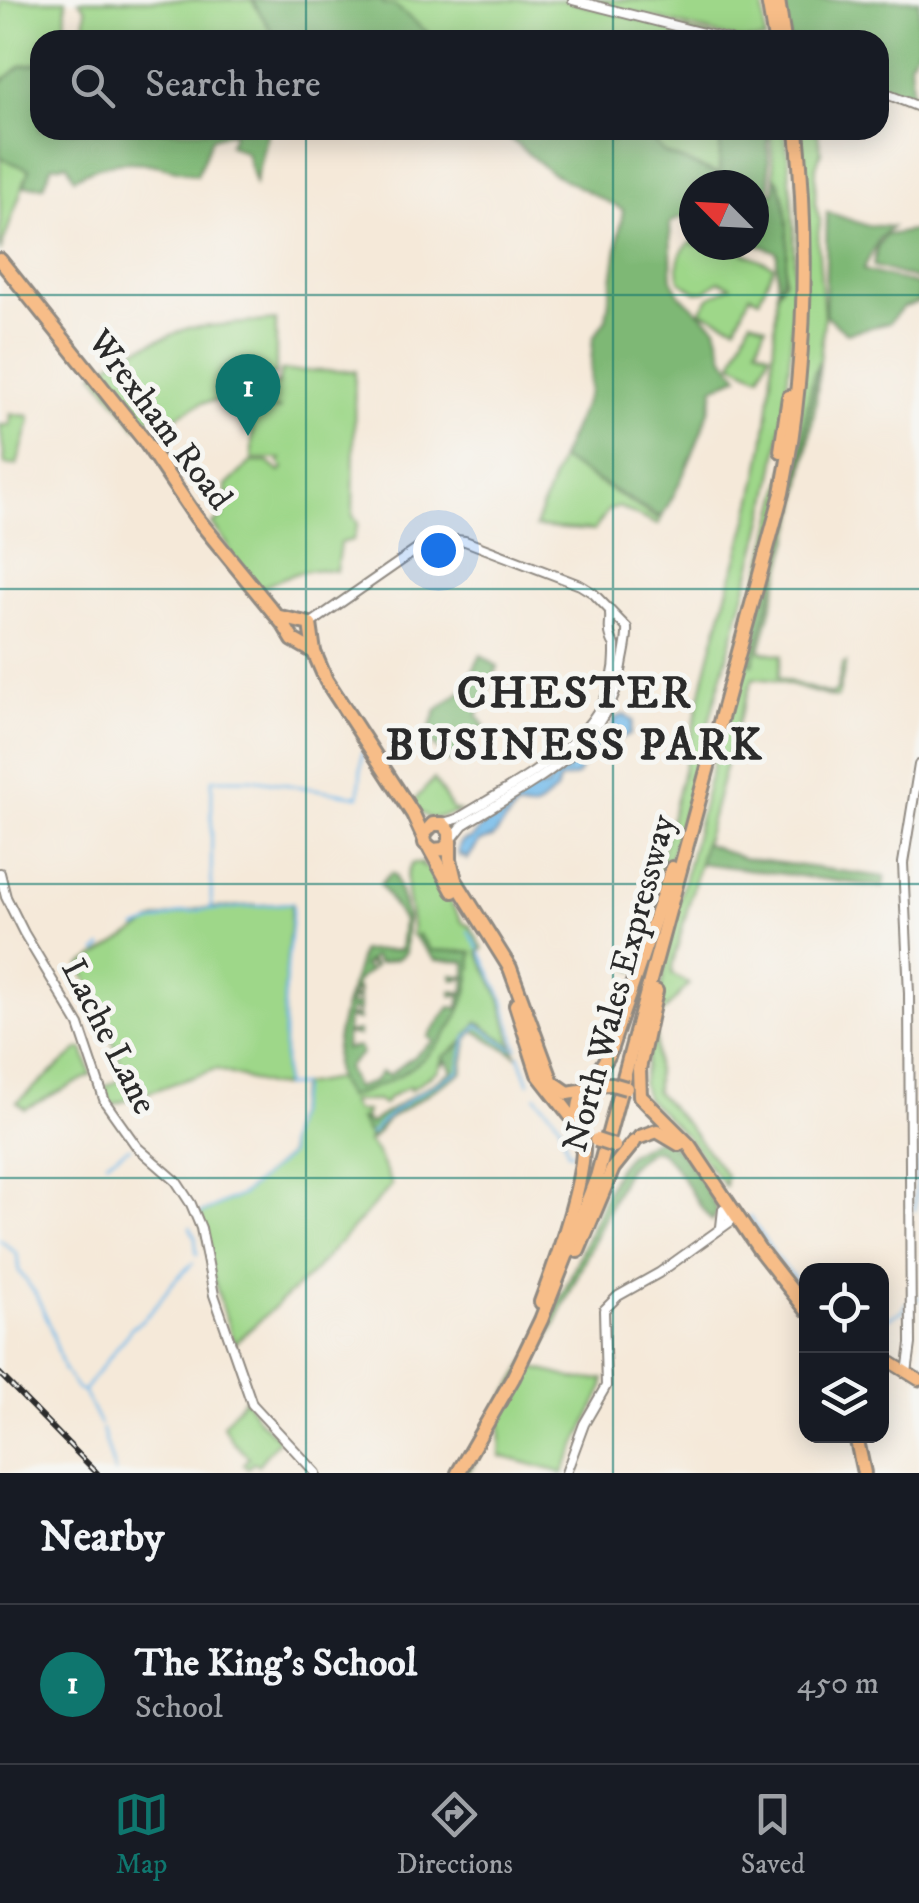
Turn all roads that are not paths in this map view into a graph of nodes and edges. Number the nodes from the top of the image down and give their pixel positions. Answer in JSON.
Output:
{"nodes":[{"id":1,"x":573,"y":0,"type":"edge"},
{"id":2,"x":768,"y":0,"type":"edge"},
{"id":3,"x":778,"y":0,"type":"edge"},
{"id":4,"x":691,"y":30,"type":"edge"},
{"id":5,"x":773,"y":30,"type":"edge"},
{"id":6,"x":782,"y":30,"type":"edge"},
{"id":7,"x":889,"y":96,"type":"edge"},
{"id":8,"x":919,"y":107,"type":"edge"},
{"id":9,"x":790,"y":140,"type":"edge"},
{"id":10,"x":797,"y":140,"type":"edge"},
{"id":11,"x":0,"y":260,"type":"edge"},
{"id":12,"x":609,"y":612,"type":"junction"},
{"id":13,"x":622,"y":624,"type":"junction"},
{"id":14,"x":611,"y":627,"type":"junction"},
{"id":15,"x":302,"y":631,"type":"junction"},
{"id":16,"x":627,"y":637,"type":"junction"},
{"id":17,"x":613,"y":640,"type":"junction"},
{"id":18,"x":919,"y":765,"type":"edge"},
{"id":19,"x":707,"y":770,"type":"junction"},
{"id":20,"x":690,"y":812,"type":"junction"},
{"id":21,"x":412,"y":814,"type":"junction"},
{"id":22,"x":436,"y":824,"type":"junction"},
{"id":23,"x":451,"y":841,"type":"junction"},
{"id":24,"x":427,"y":844,"type":"junction"},
{"id":25,"x":0,"y":873,"type":"edge"},
{"id":26,"x":618,"y":1027,"type":"junction"},
{"id":27,"x":542,"y":1058,"type":"junction"},
{"id":28,"x":586,"y":1089,"type":"junction"},
{"id":29,"x":641,"y":1097,"type":"junction"},
{"id":30,"x":581,"y":1130,"type":"junction"},
{"id":31,"x":637,"y":1140,"type":"junction"},
{"id":32,"x":725,"y":1214,"type":"junction"},
{"id":33,"x":799,"y":1300,"type":"edge"},
{"id":34,"x":799,"y":1310,"type":"edge"},
{"id":35,"x":528,"y":1336,"type":"junction"},
{"id":36,"x":889,"y":1361,"type":"edge"},
{"id":37,"x":907,"y":1373,"type":"junction"},
{"id":38,"x":513,"y":1378,"type":"junction"},
{"id":39,"x":919,"y":1380,"type":"edge"},
{"id":40,"x":855,"y":1443,"type":"edge"},
{"id":41,"x":316,"y":1473,"type":"edge"},
{"id":42,"x":455,"y":1473,"type":"edge"},
{"id":43,"x":566,"y":1473,"type":"edge"},
{"id":44,"x":861,"y":1473,"type":"edge"}],
"edges":[{"from":1,"to":4,"type":"street"},
{"from":2,"to":5,"type":"highway"},
{"from":3,"to":6,"type":"highway"},
{"from":7,"to":8,"type":"street"},
{"from":9,"to":20,"type":"highway","name":"North Wales Expressway"},
{"from":10,"to":19,"type":"highway","name":"North Wales Expressway"},
{"from":11,"to":15,"type":"highway","name":"Wrexham Road"},
{"from":12,"to":13,"type":"street"},
{"from":12,"to":14,"type":"street"},
{"from":12,"to":15,"type":"street"},
{"from":13,"to":14,"type":"street"},
{"from":13,"to":16,"type":"street"},
{"from":14,"to":17,"type":"street"},
{"from":15,"to":21,"type":"highway","name":"Wrexham Road"},
{"from":16,"to":17,"type":"street"},
{"from":16,"to":23,"type":"street"},
{"from":17,"to":22,"type":"street"},
{"from":18,"to":37,"type":"street"},
{"from":19,"to":29,"type":"highway"},
{"from":19,"to":38,"type":"highway","name":"North Wales Expressway"},
{"from":20,"to":26,"type":"highway"},
{"from":20,"to":35,"type":"highway","name":"North Wales Expressway"},
{"from":21,"to":22,"type":"highway"},
{"from":21,"to":24,"type":"highway","name":"Wrexham Road"},
{"from":22,"to":23,"type":"highway"},
{"from":22,"to":24,"type":"highway"},
{"from":23,"to":24,"type":"highway"},
{"from":23,"to":27,"type":"highway"},
{"from":24,"to":30,"type":"highway","name":"Wrexham Road"},
{"from":25,"to":41,"type":"street","name":"Lache Lane"},
{"from":26,"to":27,"type":"highway"},
{"from":26,"to":28,"type":"highway"},
{"from":27,"to":28,"type":"highway"},
{"from":28,"to":29,"type":"highway"},
{"from":28,"to":30,"type":"highway"},
{"from":29,"to":31,"type":"highway"},
{"from":29,"to":32,"type":"highway"},
{"from":30,"to":31,"type":"highway","bridge":true},
{"from":30,"to":35,"type":"highway"},
{"from":31,"to":32,"type":"highway"},
{"from":31,"to":38,"type":"highway"},
{"from":32,"to":33,"type":"highway"},
{"from":32,"to":34,"type":"highway"},
{"from":32,"to":43,"type":"street"},
{"from":35,"to":42,"type":"highway","name":"North Wales Expressway"},
{"from":36,"to":37,"type":"main road"},
{"from":37,"to":39,"type":"main road"},
{"from":38,"to":42,"type":"highway","name":"North Wales Expressway"},
{"from":40,"to":44,"type":"highway"}]}
